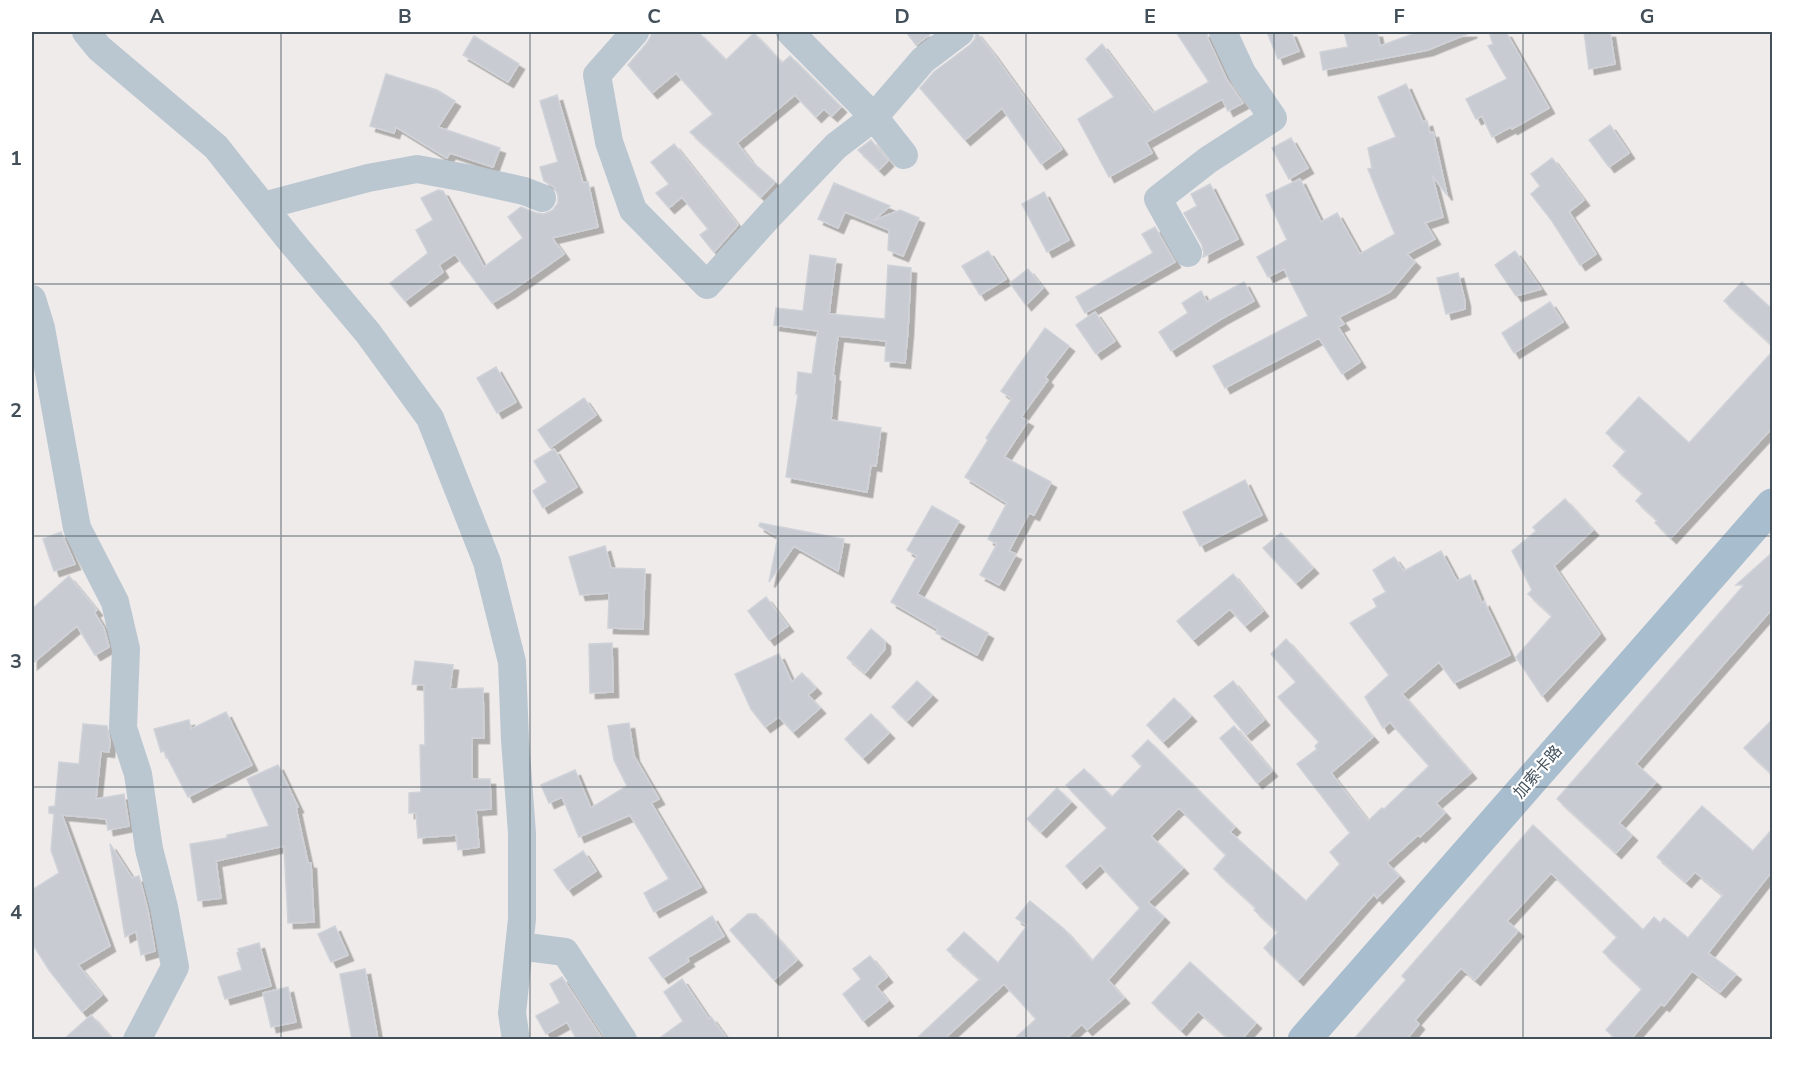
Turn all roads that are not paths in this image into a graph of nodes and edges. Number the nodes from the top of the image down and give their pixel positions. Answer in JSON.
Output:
{"nodes":[{"id":1,"x":86,"y":32,"type":"edge"},
{"id":2,"x":635,"y":32,"type":"edge"},
{"id":3,"x":790,"y":32,"type":"edge"},
{"id":4,"x":960,"y":32,"type":"edge"},
{"id":5,"x":1223,"y":32,"type":"edge"},
{"id":6,"x":874,"y":117,"type":"junction"},
{"id":7,"x":904,"y":156,"type":"dead end"},
{"id":8,"x":542,"y":198,"type":"dead end"},
{"id":9,"x":263,"y":206,"type":"junction"},
{"id":10,"x":1188,"y":253,"type":"dead end"},
{"id":11,"x":32,"y":299,"type":"edge"},
{"id":12,"x":1773,"y":505,"type":"edge"},
{"id":13,"x":519,"y":946,"type":"junction"},
{"id":14,"x":137,"y":1040,"type":"edge"},
{"id":15,"x":516,"y":1040,"type":"edge"},
{"id":16,"x":623,"y":1040,"type":"edge"},
{"id":17,"x":1304,"y":1040,"type":"edge"}],
"edges":[{"from":1,"to":9,"type":"lane"},
{"from":2,"to":6,"type":"lane"},
{"from":3,"to":6,"type":"lane"},
{"from":4,"to":6,"type":"lane"},
{"from":5,"to":10,"type":"lane"},
{"from":6,"to":7,"type":"lane"},
{"from":8,"to":9,"type":"lane"},
{"from":9,"to":13,"type":"lane"},
{"from":11,"to":14,"type":"lane"},
{"from":12,"to":17,"type":"main road","name":"加索卡路"},
{"from":13,"to":15,"type":"lane"},
{"from":13,"to":16,"type":"lane"}]}
